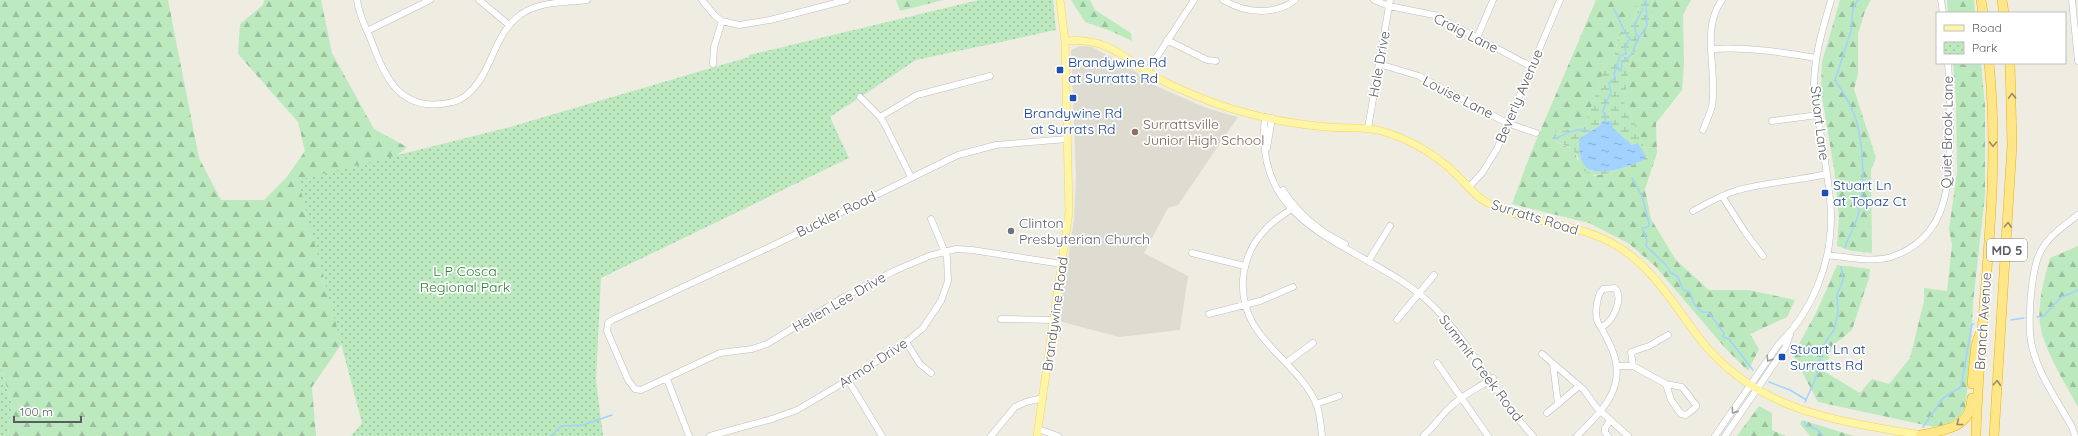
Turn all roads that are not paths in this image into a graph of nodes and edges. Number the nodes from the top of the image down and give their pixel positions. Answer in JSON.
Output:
{"nodes":[{"id":1,"x":357,"y":0,"type":"edge"},
{"id":2,"x":430,"y":0,"type":"edge"},
{"id":3,"x":479,"y":0,"type":"edge"},
{"id":4,"x":587,"y":0,"type":"edge"},
{"id":5,"x":702,"y":0,"type":"edge"},
{"id":6,"x":847,"y":0,"type":"edge"},
{"id":7,"x":1060,"y":0,"type":"edge"},
{"id":8,"x":1194,"y":0,"type":"edge"},
{"id":9,"x":1223,"y":0,"type":"edge"},
{"id":10,"x":1295,"y":0,"type":"edge"},
{"id":11,"x":1374,"y":0,"type":"edge"},
{"id":12,"x":1493,"y":0,"type":"edge"},
{"id":13,"x":1560,"y":0,"type":"edge"},
{"id":14,"x":1722,"y":0,"type":"edge"},
{"id":15,"x":1831,"y":0,"type":"edge"},
{"id":16,"x":1941,"y":0,"type":"edge"},
{"id":17,"x":1980,"y":0,"type":"edge"},
{"id":18,"x":2002,"y":0,"type":"edge"},
{"id":19,"x":2072,"y":0,"type":"edge"},
{"id":20,"x":1390,"y":3,"type":"edge"},
{"id":21,"x":1943,"y":12,"type":"edge"},
{"id":22,"x":1982,"y":12,"type":"edge"},
{"id":23,"x":2004,"y":12,"type":"edge"},
{"id":24,"x":722,"y":21,"type":"junction"},
{"id":25,"x":509,"y":25,"type":"junction"},
{"id":26,"x":367,"y":31,"type":"junction"},
{"id":27,"x":1477,"y":38,"type":"junction"},
{"id":28,"x":1167,"y":40,"type":"junction"},
{"id":29,"x":1065,"y":41,"type":"junction"},
{"id":30,"x":1712,"y":49,"type":"junction"},
{"id":31,"x":1816,"y":58,"type":"junction"},
{"id":32,"x":1216,"y":61,"type":"dead end"},
{"id":33,"x":2078,"y":61,"type":"edge"},
{"id":34,"x":713,"y":64,"type":"dead end"},
{"id":35,"x":1379,"y":64,"type":"junction"},
{"id":36,"x":1948,"y":64,"type":"edge"},
{"id":37,"x":1988,"y":64,"type":"edge"},
{"id":38,"x":2010,"y":64,"type":"edge"},
{"id":39,"x":1532,"y":67,"type":"junction"},
{"id":40,"x":1147,"y":72,"type":"junction"},
{"id":41,"x":990,"y":76,"type":"dead end"},
{"id":42,"x":860,"y":97,"type":"dead end"},
{"id":43,"x":1818,"y":115,"type":"junction"},
{"id":44,"x":880,"y":117,"type":"junction"},
{"id":45,"x":1268,"y":118,"type":"junction"},
{"id":46,"x":1772,"y":121,"type":"dead end"},
{"id":47,"x":1508,"y":123,"type":"junction"},
{"id":48,"x":1368,"y":128,"type":"junction"},
{"id":49,"x":1703,"y":130,"type":"dead end"},
{"id":50,"x":1536,"y":133,"type":"dead end"},
{"id":51,"x":1067,"y":139,"type":"junction"},
{"id":52,"x":1826,"y":174,"type":"junction"},
{"id":53,"x":911,"y":177,"type":"junction"},
{"id":54,"x":1469,"y":187,"type":"junction"},
{"id":55,"x":1722,"y":196,"type":"junction"},
{"id":56,"x":1293,"y":208,"type":"junction"},
{"id":57,"x":1693,"y":211,"type":"dead end"},
{"id":58,"x":2078,"y":215,"type":"edge"},
{"id":59,"x":931,"y":219,"type":"dead end"},
{"id":60,"x":1390,"y":226,"type":"dead end"},
{"id":61,"x":945,"y":251,"type":"junction"},
{"id":62,"x":1192,"y":252,"type":"dead end"},
{"id":63,"x":1827,"y":255,"type":"junction"},
{"id":64,"x":1763,"y":256,"type":"dead end"},
{"id":65,"x":1369,"y":258,"type":"junction"},
{"id":66,"x":1062,"y":264,"type":"junction"},
{"id":67,"x":1245,"y":266,"type":"junction"},
{"id":68,"x":1434,"y":275,"type":"dead end"},
{"id":69,"x":1293,"y":287,"type":"dead end"},
{"id":70,"x":1420,"y":291,"type":"junction"},
{"id":71,"x":1245,"y":305,"type":"junction"},
{"id":72,"x":1209,"y":314,"type":"dead end"},
{"id":73,"x":1001,"y":319,"type":"dead end"},
{"id":74,"x":1054,"y":320,"type":"junction"},
{"id":75,"x":1397,"y":320,"type":"dead end"},
{"id":76,"x":1984,"y":320,"type":"junction"},
{"id":77,"x":1601,"y":327,"type":"junction"},
{"id":78,"x":1668,"y":335,"type":"dead end"},
{"id":79,"x":906,"y":342,"type":"junction"},
{"id":80,"x":1313,"y":343,"type":"dead end"},
{"id":81,"x":1542,"y":354,"type":"dead end"},
{"id":82,"x":1286,"y":363,"type":"junction"},
{"id":83,"x":1437,"y":363,"type":"dead end"},
{"id":84,"x":1552,"y":364,"type":"junction"},
{"id":85,"x":1617,"y":366,"type":"junction"},
{"id":86,"x":1633,"y":366,"type":"junction"},
{"id":87,"x":931,"y":373,"type":"dead end"},
{"id":88,"x":667,"y":379,"type":"junction"},
{"id":89,"x":1492,"y":379,"type":"junction"},
{"id":90,"x":628,"y":380,"type":"joint"},
{"id":91,"x":848,"y":380,"type":"junction"},
{"id":92,"x":1666,"y":384,"type":"junction"},
{"id":93,"x":1579,"y":386,"type":"junction"},
{"id":94,"x":1754,"y":387,"type":"junction"},
{"id":95,"x":1339,"y":396,"type":"dead end"},
{"id":96,"x":1043,"y":398,"type":"junction"},
{"id":97,"x":1461,"y":398,"type":"junction"},
{"id":98,"x":1996,"y":398,"type":"junction"},
{"id":99,"x":1316,"y":404,"type":"junction"},
{"id":100,"x":1558,"y":404,"type":"junction"},
{"id":101,"x":1547,"y":413,"type":"dead end"},
{"id":102,"x":1601,"y":413,"type":"junction"},
{"id":103,"x":1610,"y":421,"type":"junction"},
{"id":104,"x":1038,"y":433,"type":"edge"},
{"id":105,"x":1424,"y":435,"type":"edge"},
{"id":106,"x":688,"y":436,"type":"edge"},
{"id":107,"x":710,"y":436,"type":"edge"},
{"id":108,"x":882,"y":436,"type":"edge"},
{"id":109,"x":991,"y":436,"type":"edge"},
{"id":110,"x":1058,"y":436,"type":"edge"},
{"id":111,"x":1322,"y":436,"type":"edge"},
{"id":112,"x":1488,"y":436,"type":"edge"},
{"id":113,"x":1533,"y":436,"type":"edge"},
{"id":114,"x":1538,"y":436,"type":"edge"},
{"id":115,"x":1577,"y":436,"type":"edge"},
{"id":116,"x":1608,"y":436,"type":"edge"},
{"id":117,"x":1628,"y":436,"type":"edge"},
{"id":118,"x":1715,"y":436,"type":"edge"},
{"id":119,"x":1725,"y":436,"type":"edge"},
{"id":120,"x":1923,"y":436,"type":"edge"},
{"id":121,"x":1976,"y":436,"type":"edge"},
{"id":122,"x":1994,"y":436,"type":"edge"},
{"id":123,"x":2001,"y":436,"type":"edge"},
{"id":124,"x":2075,"y":436,"type":"edge"}],
"edges":[{"from":1,"to":26,"type":"street"},
{"from":2,"to":26,"type":"street"},
{"from":3,"to":25,"type":"street"},
{"from":4,"to":25,"type":"street"},
{"from":5,"to":24,"type":"street"},
{"from":6,"to":24,"type":"street"},
{"from":7,"to":29,"type":"main road","name":"Brandywine Road"},
{"from":8,"to":28,"type":"street"},
{"from":9,"to":10,"type":"street"},
{"from":11,"to":20,"type":"street","name":"Craig Lane"},
{"from":12,"to":27,"type":"street"},
{"from":13,"to":39,"type":"street","name":"Beverly Avenue"},
{"from":14,"to":30,"type":"street"},
{"from":15,"to":31,"type":"street","name":"Stuart Lane"},
{"from":16,"to":21,"type":"street"},
{"from":17,"to":22,"type":"highway"},
{"from":18,"to":23,"type":"highway"},
{"from":19,"to":33,"type":"street"},
{"from":20,"to":27,"type":"street","name":"Craig Lane"},
{"from":20,"to":35,"type":"street","name":"Hale Drive"},
{"from":24,"to":34,"type":"street"},
{"from":25,"to":26,"type":"street"},
{"from":27,"to":39,"type":"street","name":"Craig Lane"},
{"from":28,"to":32,"type":"street"},
{"from":28,"to":40,"type":"street"},
{"from":29,"to":40,"type":"main road","name":"Surratts Road"},
{"from":29,"to":51,"type":"main road","name":"Brandywine Road"},
{"from":30,"to":31,"type":"street"},
{"from":30,"to":49,"type":"street"},
{"from":31,"to":43,"type":"street","name":"Stuart Lane"},
{"from":35,"to":47,"type":"street","name":"Louise Lane"},
{"from":35,"to":48,"type":"street","name":"Hale Drive"},
{"from":36,"to":63,"type":"street","name":"Quiet Brook Lane"},
{"from":37,"to":76,"type":"highway","name":"Branch Avenue","number":"MD 5","one_way":true},
{"from":98,"to":38,"type":"highway","name":"Branch Avenue","number":"MD 5","one_way":true},
{"from":39,"to":47,"type":"street","name":"Beverly Avenue"},
{"from":40,"to":45,"type":"main road","name":"Surratts Road"},
{"from":41,"to":44,"type":"street"},
{"from":42,"to":44,"type":"street"},
{"from":43,"to":46,"type":"street"},
{"from":43,"to":52,"type":"street","name":"Stuart Lane"},
{"from":44,"to":53,"type":"street"},
{"from":45,"to":48,"type":"main road","name":"Surratts Road"},
{"from":45,"to":56,"type":"street","name":"Summit Creek Road"},
{"from":47,"to":50,"type":"street","name":"Louise Lane"},
{"from":47,"to":54,"type":"street","name":"Beverly Avenue"},
{"from":48,"to":54,"type":"main road","name":"Surratts Road"},
{"from":51,"to":53,"type":"street","name":"Buckler Road"},
{"from":51,"to":66,"type":"main road","name":"Brandywine Road"},
{"from":52,"to":55,"type":"street"},
{"from":52,"to":63,"type":"street","name":"Stuart Lane"},
{"from":53,"to":90,"type":"street","name":"Buckler Road"},
{"from":54,"to":94,"type":"main road","name":"Surratts Road"},
{"from":55,"to":57,"type":"street"},
{"from":55,"to":64,"type":"street"},
{"from":56,"to":65,"type":"street","name":"Summit Creek Road"},
{"from":56,"to":67,"type":"street"},
{"from":58,"to":124,"type":"street"},
{"from":59,"to":61,"type":"street","name":"Armor Drive"},
{"from":60,"to":65,"type":"street"},
{"from":61,"to":66,"type":"street","name":"Hellen Lee Drive"},
{"from":61,"to":79,"type":"street","name":"Armor Drive"},
{"from":61,"to":88,"type":"street","name":"Hellen Lee Drive"},
{"from":62,"to":67,"type":"street"},
{"from":63,"to":94,"type":"street","name":"Stuart Lane"},
{"from":65,"to":70,"type":"street","name":"Summit Creek Road"},
{"from":66,"to":74,"type":"main road","name":"Brandywine Road"},
{"from":67,"to":71,"type":"street"},
{"from":68,"to":70,"type":"street"},
{"from":69,"to":71,"type":"street"},
{"from":70,"to":75,"type":"street"},
{"from":70,"to":89,"type":"street","name":"Summit Creek Road"},
{"from":71,"to":72,"type":"street"},
{"from":71,"to":82,"type":"street"},
{"from":73,"to":74,"type":"street"},
{"from":74,"to":96,"type":"main road","name":"Brandywine Road"},
{"from":76,"to":120,"type":"highway","one_way":true},
{"from":76,"to":121,"type":"highway","name":"Branch Avenue","number":"MD 5"},
{"from":77,"to":77,"type":"street"},
{"from":77,"to":85,"type":"street"},
{"from":78,"to":86,"type":"street"},
{"from":79,"to":87,"type":"street"},
{"from":79,"to":91,"type":"street","name":"Armor Drive"},
{"from":80,"to":82,"type":"street"},
{"from":81,"to":84,"type":"street"},
{"from":82,"to":99,"type":"street"},
{"from":83,"to":97,"type":"street"},
{"from":84,"to":93,"type":"street"},
{"from":84,"to":100,"type":"street"},
{"from":85,"to":86,"type":"street"},
{"from":85,"to":102,"type":"street"},
{"from":86,"to":92,"type":"street"},
{"from":88,"to":90,"type":"street","name":"Hellen Lee Drive"},
{"from":88,"to":106,"type":"street"},
{"from":89,"to":97,"type":"street"},
{"from":89,"to":113,"type":"street","name":"Summit Creek Road"},
{"from":89,"to":114,"type":"street","name":"Summit Creek Road"},
{"from":91,"to":107,"type":"street","name":"Armor Drive"},
{"from":91,"to":108,"type":"street"},
{"from":92,"to":92,"type":"street"},
{"from":93,"to":100,"type":"street"},
{"from":93,"to":102,"type":"street"},
{"from":94,"to":118,"type":"street","one_way":true},
{"from":94,"to":119,"type":"street"},
{"from":94,"to":120,"type":"main road","name":"Surratts Road"},
{"from":95,"to":99,"type":"street"},
{"from":96,"to":104,"type":"main road","name":"Brandywine Road"},
{"from":96,"to":109,"type":"street"},
{"from":97,"to":105,"type":"street"},
{"from":97,"to":112,"type":"street"},
{"from":98,"to":122,"type":"highway","name":"Branch Avenue","number":"MD 5"},
{"from":98,"to":123,"type":"highway"},
{"from":99,"to":111,"type":"street"},
{"from":100,"to":101,"type":"street"},
{"from":102,"to":103,"type":"street"},
{"from":102,"to":115,"type":"street"},
{"from":103,"to":116,"type":"street"},
{"from":103,"to":117,"type":"street"},
{"from":104,"to":110,"type":"street"}]}
